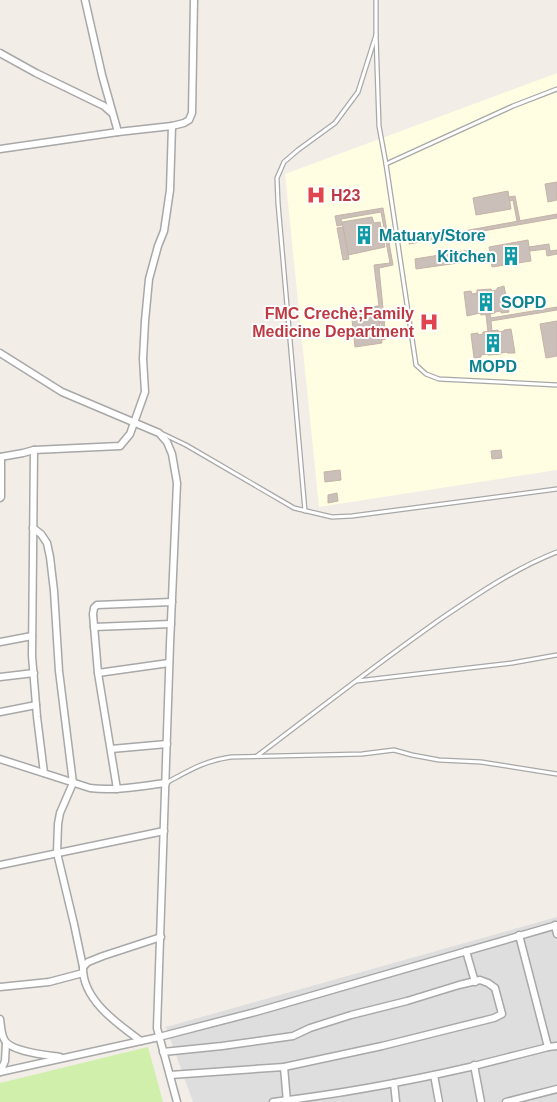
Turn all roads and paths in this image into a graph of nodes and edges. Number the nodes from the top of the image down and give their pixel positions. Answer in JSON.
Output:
{"nodes":[{"id":1,"x":85,"y":0,"type":"edge"},
{"id":2,"x":194,"y":0,"type":"edge"},
{"id":3,"x":376,"y":0,"type":"edge"},
{"id":4,"x":376,"y":35,"type":"junction"},
{"id":5,"x":0,"y":53,"type":"edge"},
{"id":6,"x":557,"y":89,"type":"edge"},
{"id":7,"x":112,"y":113,"type":"junction"},
{"id":8,"x":172,"y":126,"type":"junction"},
{"id":9,"x":118,"y":132,"type":"junction"},
{"id":10,"x":0,"y":149,"type":"edge"},
{"id":11,"x":386,"y":164,"type":"junction"},
{"id":12,"x":0,"y":353,"type":"edge"},
{"id":13,"x":557,"y":385,"type":"edge"},
{"id":14,"x":134,"y":422,"type":"junction"},
{"id":15,"x":159,"y":433,"type":"junction"},
{"id":16,"x":34,"y":450,"type":"junction"},
{"id":17,"x":0,"y":457,"type":"edge"},
{"id":18,"x":557,"y":489,"type":"edge"},
{"id":19,"x":0,"y":498,"type":"edge"},
{"id":20,"x":305,"y":511,"type":"junction"},
{"id":21,"x":32,"y":528,"type":"junction"},
{"id":22,"x":557,"y":552,"type":"edge"},
{"id":23,"x":172,"y":602,"type":"junction"},
{"id":24,"x":171,"y":624,"type":"junction"},
{"id":25,"x":94,"y":626,"type":"junction"},
{"id":26,"x":32,"y":636,"type":"junction"},
{"id":27,"x":0,"y":642,"type":"edge"},
{"id":28,"x":557,"y":655,"type":"edge"},
{"id":29,"x":170,"y":663,"type":"junction"},
{"id":30,"x":34,"y":672,"type":"junction"},
{"id":31,"x":98,"y":673,"type":"junction"},
{"id":32,"x":0,"y":677,"type":"edge"},
{"id":33,"x":356,"y":681,"type":"junction"},
{"id":34,"x":36,"y":705,"type":"junction"},
{"id":35,"x":0,"y":712,"type":"edge"},
{"id":36,"x":167,"y":744,"type":"junction"},
{"id":37,"x":111,"y":749,"type":"junction"},
{"id":38,"x":256,"y":757,"type":"junction"},
{"id":39,"x":0,"y":759,"type":"edge"},
{"id":40,"x":44,"y":773,"type":"junction"},
{"id":41,"x":557,"y":774,"type":"edge"},
{"id":42,"x":73,"y":783,"type":"junction"},
{"id":43,"x":166,"y":783,"type":"junction"},
{"id":44,"x":117,"y":789,"type":"junction"},
{"id":45,"x":164,"y":831,"type":"junction"},
{"id":46,"x":57,"y":853,"type":"junction"},
{"id":47,"x":0,"y":866,"type":"edge"},
{"id":48,"x":556,"y":925,"type":"edge"},
{"id":49,"x":557,"y":934,"type":"edge"},
{"id":50,"x":519,"y":935,"type":"junction"},
{"id":51,"x":161,"y":937,"type":"junction"},
{"id":52,"x":466,"y":951,"type":"junction"},
{"id":53,"x":83,"y":970,"type":"junction"},
{"id":54,"x":475,"y":982,"type":"junction"},
{"id":55,"x":0,"y":987,"type":"edge"},
{"id":56,"x":0,"y":1019,"type":"edge"},
{"id":57,"x":159,"y":1037,"type":"junction"},
{"id":58,"x":142,"y":1041,"type":"junction"},
{"id":59,"x":6,"y":1043,"type":"junction"},
{"id":60,"x":557,"y":1046,"type":"edge"},
{"id":61,"x":548,"y":1047,"type":"junction"},
{"id":62,"x":163,"y":1052,"type":"junction"},
{"id":63,"x":65,"y":1058,"type":"junction"},
{"id":64,"x":474,"y":1066,"type":"junction"},
{"id":65,"x":284,"y":1067,"type":"junction"},
{"id":66,"x":0,"y":1072,"type":"edge"},
{"id":67,"x":170,"y":1075,"type":"junction"},
{"id":68,"x":434,"y":1075,"type":"junction"},
{"id":69,"x":394,"y":1083,"type":"junction"},
{"id":70,"x":557,"y":1089,"type":"edge"},
{"id":71,"x":305,"y":1100,"type":"edge"},
{"id":72,"x":287,"y":1101,"type":"edge"},
{"id":73,"x":178,"y":1102,"type":"edge"},
{"id":74,"x":274,"y":1102,"type":"edge"},
{"id":75,"x":396,"y":1102,"type":"edge"},
{"id":76,"x":439,"y":1102,"type":"edge"},
{"id":77,"x":481,"y":1102,"type":"edge"},
{"id":78,"x":506,"y":1102,"type":"edge"}],
"edges":[{"from":1,"to":7,"type":"street"},
{"from":2,"to":8,"type":"street"},
{"from":3,"to":4,"type":"lane"},
{"from":4,"to":11,"type":"lane"},
{"from":4,"to":20,"type":"lane"},
{"from":5,"to":7,"type":"street"},
{"from":6,"to":11,"type":"lane"},
{"from":7,"to":9,"type":"street"},
{"from":8,"to":9,"type":"street"},
{"from":8,"to":14,"type":"street"},
{"from":9,"to":10,"type":"street"},
{"from":11,"to":13,"type":"lane"},
{"from":12,"to":14,"type":"street"},
{"from":14,"to":15,"type":"street"},
{"from":14,"to":16,"type":"street"},
{"from":15,"to":20,"type":"lane"},
{"from":15,"to":23,"type":"street"},
{"from":16,"to":17,"type":"street"},
{"from":16,"to":21,"type":"street"},
{"from":17,"to":19,"type":"street"},
{"from":18,"to":20,"type":"lane"},
{"from":21,"to":26,"type":"street"},
{"from":21,"to":42,"type":"street"},
{"from":22,"to":33,"type":"lane"},
{"from":23,"to":24,"type":"street"},
{"from":23,"to":25,"type":"street"},
{"from":24,"to":25,"type":"street"},
{"from":24,"to":29,"type":"street"},
{"from":25,"to":31,"type":"street"},
{"from":26,"to":27,"type":"street"},
{"from":26,"to":30,"type":"street"},
{"from":28,"to":33,"type":"lane"},
{"from":29,"to":31,"type":"street"},
{"from":29,"to":36,"type":"street"},
{"from":30,"to":32,"type":"street"},
{"from":30,"to":34,"type":"street"},
{"from":31,"to":37,"type":"street"},
{"from":33,"to":38,"type":"lane"},
{"from":34,"to":35,"type":"street"},
{"from":34,"to":40,"type":"street"},
{"from":36,"to":37,"type":"street"},
{"from":36,"to":43,"type":"street"},
{"from":37,"to":44,"type":"street"},
{"from":38,"to":41,"type":"lane"},
{"from":38,"to":43,"type":"lane"},
{"from":39,"to":40,"type":"street"},
{"from":40,"to":42,"type":"street"},
{"from":42,"to":44,"type":"street"},
{"from":42,"to":46,"type":"street"},
{"from":43,"to":44,"type":"street"},
{"from":43,"to":45,"type":"street"},
{"from":45,"to":46,"type":"street"},
{"from":45,"to":51,"type":"street"},
{"from":46,"to":47,"type":"street"},
{"from":46,"to":53,"type":"street"},
{"from":48,"to":49,"type":"street"},
{"from":48,"to":50,"type":"street"},
{"from":50,"to":52,"type":"street"},
{"from":50,"to":61,"type":"street"},
{"from":51,"to":53,"type":"street"},
{"from":51,"to":57,"type":"street"},
{"from":52,"to":54,"type":"street"},
{"from":52,"to":57,"type":"street"},
{"from":53,"to":55,"type":"street"},
{"from":53,"to":58,"type":"street"},
{"from":54,"to":62,"type":"street"},
{"from":54,"to":65,"type":"street"},
{"from":56,"to":59,"type":"street"},
{"from":57,"to":58,"type":"street"},
{"from":57,"to":62,"type":"street"},
{"from":58,"to":63,"type":"street"},
{"from":59,"to":63,"type":"street"},
{"from":59,"to":66,"type":"street"},
{"from":60,"to":61,"type":"street"},
{"from":61,"to":64,"type":"street"},
{"from":62,"to":67,"type":"street"},
{"from":63,"to":66,"type":"street"},
{"from":64,"to":68,"type":"street"},
{"from":64,"to":77,"type":"street"},
{"from":65,"to":67,"type":"street"},
{"from":65,"to":72,"type":"street"},
{"from":67,"to":73,"type":"street"},
{"from":68,"to":69,"type":"street"},
{"from":68,"to":76,"type":"street"},
{"from":69,"to":71,"type":"street"},
{"from":69,"to":75,"type":"street"},
{"from":70,"to":78,"type":"street"},
{"from":71,"to":72,"type":"street"},
{"from":72,"to":74,"type":"street"}]}
